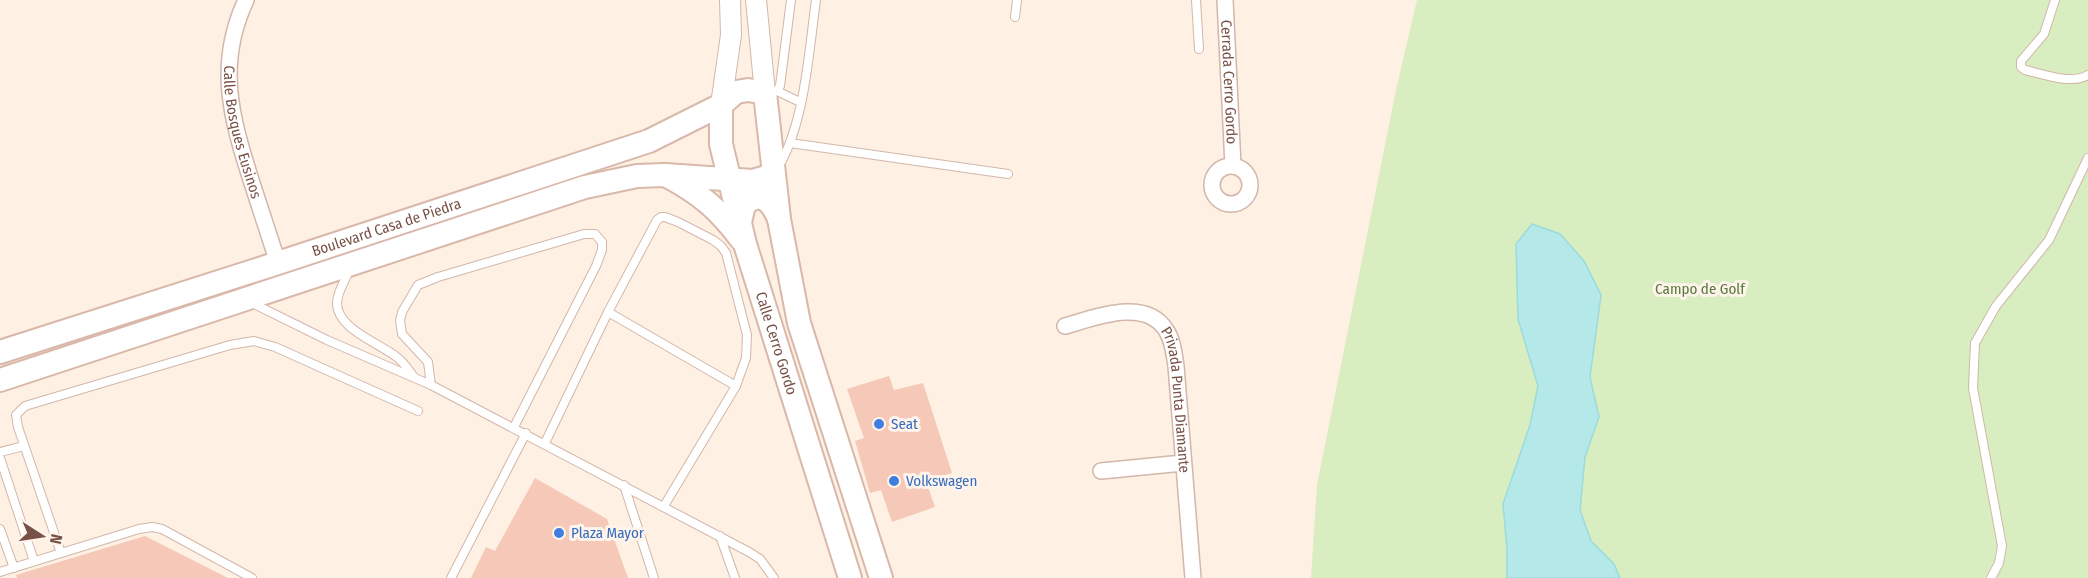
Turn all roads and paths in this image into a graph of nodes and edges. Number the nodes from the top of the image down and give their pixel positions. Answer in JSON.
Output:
{"nodes":[{"id":1,"x":246,"y":0,"type":"edge"},
{"id":2,"x":730,"y":0,"type":"edge"},
{"id":3,"x":756,"y":0,"type":"edge"},
{"id":4,"x":791,"y":0,"type":"edge"},
{"id":5,"x":816,"y":0,"type":"edge"},
{"id":6,"x":1017,"y":0,"type":"edge"},
{"id":7,"x":1196,"y":0,"type":"edge"},
{"id":8,"x":1225,"y":0,"type":"edge"},
{"id":9,"x":2055,"y":0,"type":"edge"},
{"id":10,"x":1015,"y":17,"type":"dead end"},
{"id":11,"x":1198,"y":49,"type":"dead end"},
{"id":12,"x":2088,"y":75,"type":"edge"},
{"id":13,"x":771,"y":92,"type":"junction"},
{"id":14,"x":800,"y":102,"type":"junction"},
{"id":15,"x":721,"y":105,"type":"junction"},
{"id":16,"x":790,"y":143,"type":"junction"},
{"id":17,"x":2088,"y":158,"type":"edge"},
{"id":18,"x":1233,"y":166,"type":"dead end"},
{"id":19,"x":773,"y":172,"type":"junction"},
{"id":20,"x":665,"y":174,"type":"junction"},
{"id":21,"x":1008,"y":174,"type":"dead end"},
{"id":22,"x":730,"y":179,"type":"junction"},
{"id":23,"x":779,"y":219,"type":"junction"},
{"id":24,"x":740,"y":222,"type":"junction"},
{"id":25,"x":745,"y":244,"type":"junction"},
{"id":26,"x":278,"y":263,"type":"junction"},
{"id":27,"x":353,"y":263,"type":"junction"},
{"id":28,"x":244,"y":299,"type":"junction"},
{"id":29,"x":608,"y":312,"type":"junction"},
{"id":30,"x":1065,"y":326,"type":"dead end"},
{"id":31,"x":77,"y":328,"type":"junction"},
{"id":32,"x":83,"y":351,"type":"junction"},
{"id":33,"x":0,"y":352,"type":"edge"},
{"id":34,"x":414,"y":377,"type":"junction"},
{"id":35,"x":0,"y":380,"type":"edge"},
{"id":36,"x":431,"y":385,"type":"junction"},
{"id":37,"x":736,"y":386,"type":"junction"},
{"id":38,"x":418,"y":411,"type":"dead end"},
{"id":39,"x":514,"y":427,"type":"junction"},
{"id":40,"x":526,"y":433,"type":"junction"},
{"id":41,"x":544,"y":443,"type":"junction"},
{"id":42,"x":24,"y":446,"type":"junction"},
{"id":43,"x":0,"y":452,"type":"edge"},
{"id":44,"x":0,"y":458,"type":"edge"},
{"id":45,"x":1183,"y":463,"type":"junction"},
{"id":46,"x":1101,"y":471,"type":"dead end"},
{"id":47,"x":2,"y":474,"type":"edge"},
{"id":48,"x":624,"y":485,"type":"junction"},
{"id":49,"x":663,"y":506,"type":"junction"},
{"id":50,"x":0,"y":529,"type":"edge"},
{"id":51,"x":720,"y":536,"type":"junction"},
{"id":52,"x":61,"y":553,"type":"junction"},
{"id":53,"x":34,"y":561,"type":"junction"},
{"id":54,"x":14,"y":568,"type":"junction"},
{"id":55,"x":0,"y":572,"type":"edge"},
{"id":56,"x":252,"y":578,"type":"edge"},
{"id":57,"x":451,"y":578,"type":"edge"},
{"id":58,"x":654,"y":578,"type":"edge"},
{"id":59,"x":735,"y":578,"type":"edge"},
{"id":60,"x":774,"y":578,"type":"edge"},
{"id":61,"x":850,"y":578,"type":"edge"},
{"id":62,"x":881,"y":578,"type":"edge"},
{"id":63,"x":1193,"y":578,"type":"edge"},
{"id":64,"x":1991,"y":578,"type":"edge"}],
"edges":[{"from":1,"to":26,"type":"street","name":"Calle Bosques Eusinos"},
{"from":2,"to":15,"type":"street"},
{"from":3,"to":13,"type":"street"},
{"from":4,"to":13,"type":"lane"},
{"from":5,"to":14,"type":"lane"},
{"from":6,"to":10,"type":"lane"},
{"from":7,"to":11,"type":"lane"},
{"from":8,"to":18,"type":"street","name":"Cerrada Cerro Gordo"},
{"from":9,"to":12,"type":"lane"},
{"from":13,"to":14,"type":"lane"},
{"from":13,"to":15,"type":"main road","name":"Boulevard Casa de Piedra"},
{"from":13,"to":19,"type":"main road","name":"Calle Cerro Gordo"},
{"from":14,"to":16,"type":"lane"},
{"from":15,"to":22,"type":"main road","name":"Calle Cerro Gordo"},
{"from":15,"to":26,"type":"main road","name":"Boulevard Casa de Piedra"},
{"from":16,"to":19,"type":"lane"},
{"from":16,"to":21,"type":"lane"},
{"from":17,"to":64,"type":"lane"},
{"from":19,"to":22,"type":"main road","name":"Boulevard Casa de Piedra"},
{"from":19,"to":23,"type":"main road","name":"Calle Cerro Gordo"},
{"from":20,"to":22,"type":"main road","name":"Boulevard Casa de Piedra"},
{"from":20,"to":25,"type":"main road"},
{"from":20,"to":27,"type":"main road","name":"Boulevard Casa de Piedra"},
{"from":22,"to":24,"type":"main road","name":"Calle Cerro Gordo"},
{"from":23,"to":24,"type":"main road"},
{"from":23,"to":62,"type":"main road","name":"Calle Cerro Gordo"},
{"from":24,"to":25,"type":"main road","name":"Calle Cerro Gordo"},
{"from":25,"to":61,"type":"main road","name":"Calle Cerro Gordo"},
{"from":26,"to":31,"type":"main road","name":"Boulevard Casa de Piedra"},
{"from":27,"to":28,"type":"main road","name":"Boulevard Casa de Piedra"},
{"from":27,"to":34,"type":"lane"},
{"from":28,"to":32,"type":"main road","name":"Boulevard Casa de Piedra"},
{"from":28,"to":34,"type":"lane"},
{"from":29,"to":37,"type":"lane"},
{"from":29,"to":37,"type":"lane"},
{"from":29,"to":41,"type":"lane"},
{"from":30,"to":45,"type":"street","name":"Privada Punta Diamante"},
{"from":31,"to":32,"type":"main road"},
{"from":31,"to":33,"type":"main road","name":"Boulevard Casa de Piedra"},
{"from":32,"to":35,"type":"main road","name":"Boulevard Casa de Piedra"},
{"from":34,"to":36,"type":"lane"},
{"from":36,"to":39,"type":"lane"},
{"from":36,"to":39,"type":"lane"},
{"from":37,"to":49,"type":"lane"},
{"from":38,"to":42,"type":"lane"},
{"from":39,"to":40,"type":"lane"},
{"from":40,"to":41,"type":"lane"},
{"from":40,"to":57,"type":"lane"},
{"from":41,"to":48,"type":"lane"},
{"from":42,"to":43,"type":"lane"},
{"from":42,"to":52,"type":"lane"},
{"from":44,"to":47,"type":"lane"},
{"from":45,"to":46,"type":"street"},
{"from":45,"to":63,"type":"street","name":"Privada Punta Diamante"},
{"from":47,"to":53,"type":"lane"},
{"from":48,"to":49,"type":"lane"},
{"from":48,"to":58,"type":"lane"},
{"from":49,"to":51,"type":"lane"},
{"from":50,"to":54,"type":"lane"},
{"from":51,"to":59,"type":"lane"},
{"from":51,"to":60,"type":"lane"},
{"from":52,"to":53,"type":"lane"},
{"from":52,"to":56,"type":"lane"},
{"from":53,"to":54,"type":"lane"},
{"from":54,"to":55,"type":"lane"}]}
